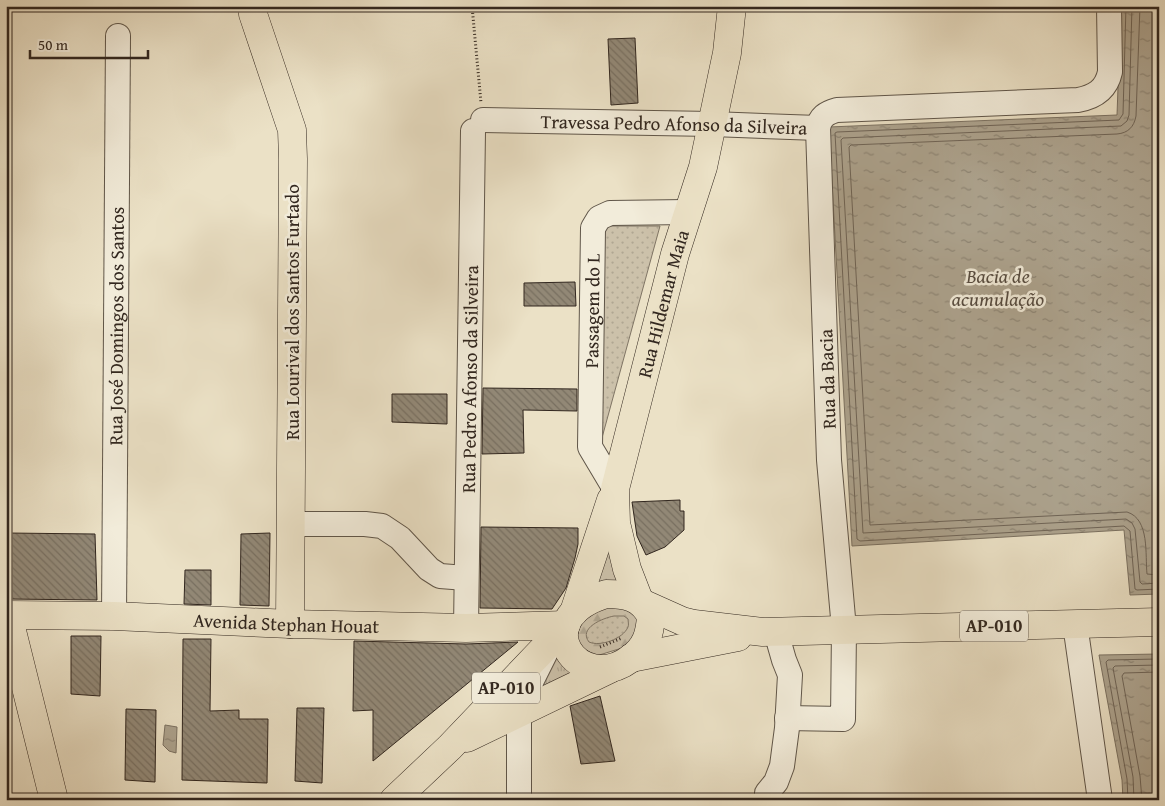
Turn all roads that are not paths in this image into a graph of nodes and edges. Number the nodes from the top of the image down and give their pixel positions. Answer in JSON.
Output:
{"nodes":[{"id":1,"x":252,"y":6,"type":"edge"},
{"id":2,"x":732,"y":6,"type":"edge"},
{"id":3,"x":1109,"y":6,"type":"edge"},
{"id":4,"x":118,"y":36,"type":"dead end"},
{"id":5,"x":712,"y":124,"type":"junction"},
{"id":6,"x":478,"y":125,"type":"joint"},
{"id":7,"x":818,"y":128,"type":"junction"},
{"id":8,"x":687,"y":212,"type":"junction"},
{"id":9,"x":614,"y":489,"type":"junction"},
{"id":10,"x":291,"y":524,"type":"junction"},
{"id":11,"x":466,"y":578,"type":"junction"},
{"id":12,"x":642,"y":602,"type":"junction"},
{"id":13,"x":7,"y":615,"type":"edge"},
{"id":14,"x":114,"y":616,"type":"junction"},
{"id":15,"x":1159,"y":622,"type":"edge"},
{"id":16,"x":290,"y":624,"type":"junction"},
{"id":17,"x":1076,"y":624,"type":"junction"},
{"id":18,"x":564,"y":627,"type":"junction"},
{"id":19,"x":466,"y":628,"type":"junction"},
{"id":20,"x":844,"y":629,"type":"junction"},
{"id":21,"x":769,"y":632,"type":"junction"},
{"id":22,"x":620,"y":664,"type":"junction"},
{"id":23,"x":519,"y":713,"type":"junction"},
{"id":24,"x":787,"y":718,"type":"junction"},
{"id":25,"x":450,"y":746,"type":"junction"},
{"id":26,"x":767,"y":793,"type":"dead end"},
{"id":27,"x":54,"y":800,"type":"edge"},
{"id":28,"x":394,"y":800,"type":"edge"},
{"id":29,"x":519,"y":800,"type":"edge"},
{"id":30,"x":1100,"y":800,"type":"edge"}],
"edges":[{"from":1,"to":10,"type":"main road","name":"Rua Lourival dos Santos Furtado"},
{"from":2,"to":5,"type":"main road","name":"Rua Hildemar Maia"},
{"from":3,"to":7,"type":"street","name":"Travessa Pedro Afonso da Silveira"},
{"from":4,"to":14,"type":"street","name":"Rua José Domingos dos Santos"},
{"from":5,"to":6,"type":"street","name":"Travessa Pedro Afonso da Silveira"},
{"from":5,"to":7,"type":"street","name":"Travessa Pedro Afonso da Silveira"},
{"from":5,"to":8,"type":"main road","name":"Rua Hildemar Maia"},
{"from":6,"to":11,"type":"street","name":"Rua Pedro Afonso da Silveira"},
{"from":7,"to":20,"type":"street","name":"Rua da Bacia"},
{"from":8,"to":9,"type":"main road","name":"Rua Hildemar Maia"},
{"from":8,"to":9,"type":"street","name":"Passagem do L"},
{"from":9,"to":12,"type":"main road","name":"Rua Hildemar Maia"},
{"from":9,"to":18,"type":"main road"},
{"from":10,"to":11,"type":"street"},
{"from":10,"to":16,"type":"main road","name":"Rua Lourival dos Santos Furtado"},
{"from":11,"to":19,"type":"street","name":"Rua Pedro Afonso da Silveira"},
{"from":12,"to":18,"type":"main road","number":"AP-010"},
{"from":12,"to":21,"type":"main road","number":"AP-010"},
{"from":12,"to":22,"type":"main road","number":"AP-010"},
{"from":13,"to":14,"type":"main road","name":"Avenida Stephan Houat"},
{"from":13,"to":27,"type":"main road"},
{"from":14,"to":16,"type":"main road","name":"Avenida Stephan Houat"},
{"from":15,"to":17,"type":"main road","number":"AP-010"},
{"from":16,"to":19,"type":"main road","name":"Avenida Stephan Houat"},
{"from":17,"to":20,"type":"main road","number":"AP-010"},
{"from":17,"to":30,"type":"street"},
{"from":18,"to":19,"type":"main road","name":"Avenida Stephan Houat"},
{"from":18,"to":22,"type":"main road","number":"AP-010"},
{"from":18,"to":23,"type":"street"},
{"from":18,"to":25,"type":"main road","number":"AP-010"},
{"from":20,"to":21,"type":"main road","number":"AP-010"},
{"from":20,"to":24,"type":"street","name":"Rua da Bacia"},
{"from":21,"to":22,"type":"main road","number":"AP-010"},
{"from":21,"to":24,"type":"street"},
{"from":22,"to":23,"type":"main road","number":"AP-010"},
{"from":23,"to":25,"type":"main road","number":"AP-010"},
{"from":23,"to":29,"type":"street"},
{"from":24,"to":26,"type":"street"},
{"from":25,"to":28,"type":"main road","number":"AP-010"}]}
